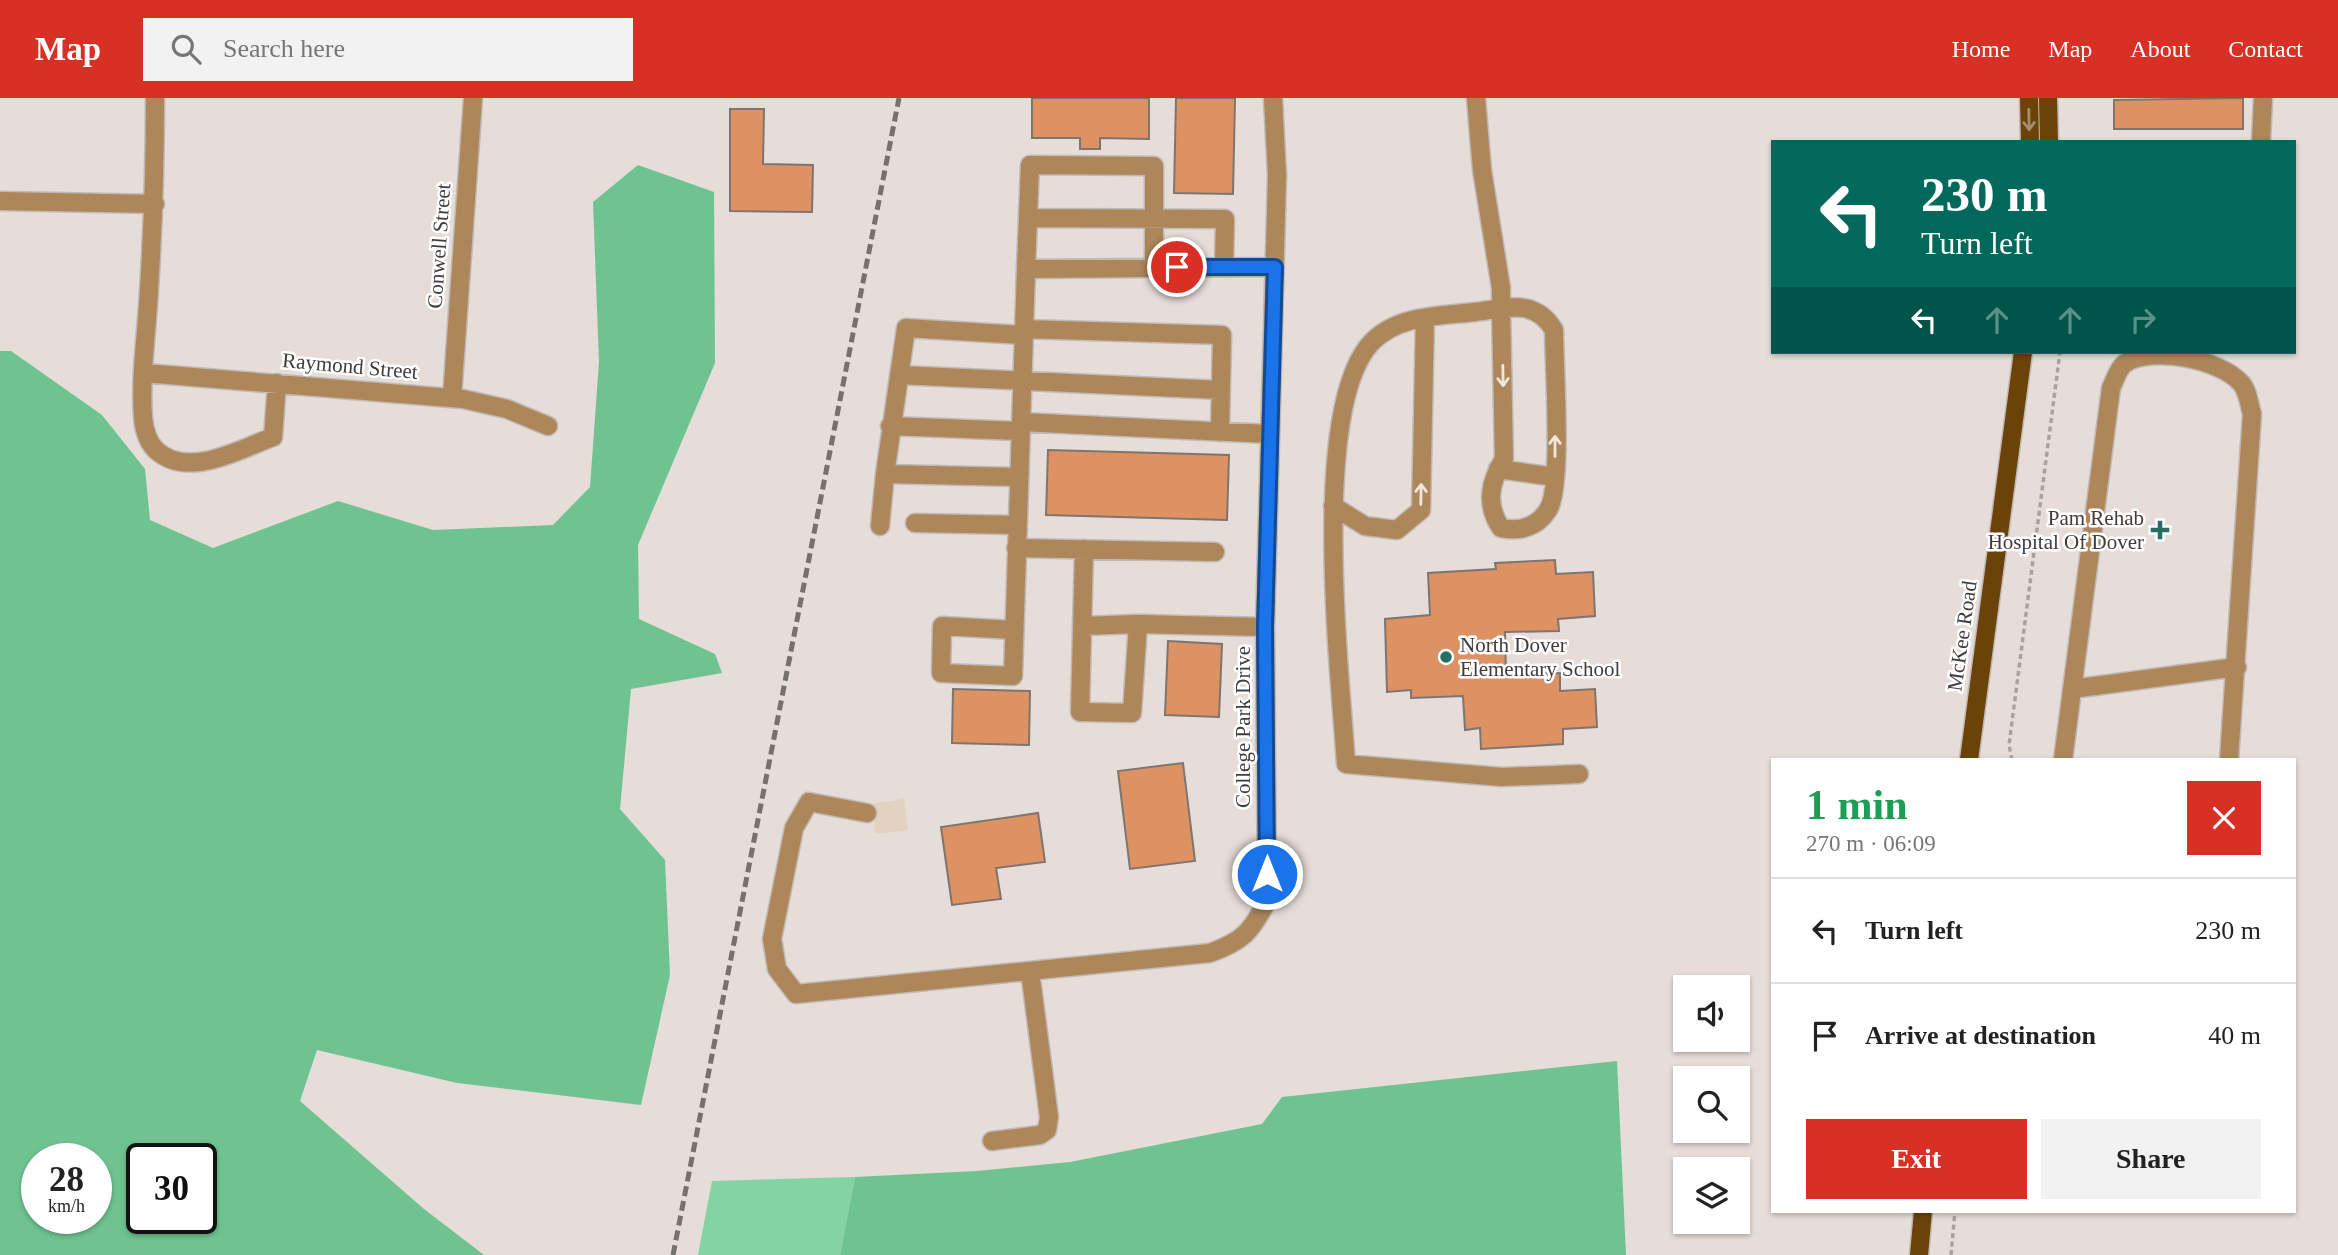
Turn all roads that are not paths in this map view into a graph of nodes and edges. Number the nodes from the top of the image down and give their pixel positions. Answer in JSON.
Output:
{"nodes":[{"id":1,"x":155,"y":98,"type":"edge"},
{"id":2,"x":473,"y":98,"type":"edge"},
{"id":3,"x":1273,"y":98,"type":"edge"},
{"id":4,"x":1476,"y":98,"type":"edge"},
{"id":5,"x":2029,"y":98,"type":"edge"},
{"id":6,"x":2048,"y":98,"type":"edge"},
{"id":7,"x":2263,"y":98,"type":"edge"},
{"id":8,"x":2030,"y":140,"type":"edge"},
{"id":9,"x":2049,"y":140,"type":"edge"},
{"id":10,"x":2261,"y":140,"type":"edge"},
{"id":11,"x":0,"y":201,"type":"edge"},
{"id":12,"x":155,"y":204,"type":"junction"},
{"id":13,"x":1028,"y":218,"type":"junction"},
{"id":14,"x":1154,"y":219,"type":"junction"},
{"id":15,"x":1224,"y":267,"type":"junction"},
{"id":16,"x":1275,"y":267,"type":"junction"},
{"id":17,"x":1026,"y":268,"type":"junction"},
{"id":18,"x":1154,"y":268,"type":"junction"},
{"id":19,"x":1502,"y":308,"type":"junction"},
{"id":20,"x":1426,"y":318,"type":"junction"},
{"id":21,"x":1024,"y":332,"type":"junction"},
{"id":22,"x":2023,"y":354,"type":"edge"},
{"id":23,"x":144,"y":373,"type":"junction"},
{"id":24,"x":899,"y":375,"type":"junction"},
{"id":25,"x":1022,"y":381,"type":"junction"},
{"id":26,"x":277,"y":383,"type":"junction"},
{"id":27,"x":1221,"y":390,"type":"junction"},
{"id":28,"x":452,"y":398,"type":"junction"},
{"id":29,"x":548,"y":426,"type":"dead end"},
{"id":30,"x":890,"y":426,"type":"junction"},
{"id":31,"x":1020,"y":427,"type":"junction"},
{"id":32,"x":1220,"y":432,"type":"junction"},
{"id":33,"x":1270,"y":434,"type":"junction"},
{"id":34,"x":1498,"y":469,"type":"junction"},
{"id":35,"x":885,"y":474,"type":"junction"},
{"id":36,"x":1019,"y":477,"type":"junction"},
{"id":37,"x":1555,"y":477,"type":"junction"},
{"id":38,"x":1333,"y":506,"type":"junction"},
{"id":39,"x":915,"y":523,"type":"dead end"},
{"id":40,"x":1017,"y":525,"type":"junction"},
{"id":41,"x":880,"y":526,"type":"dead end"},
{"id":42,"x":1016,"y":548,"type":"junction"},
{"id":43,"x":1084,"y":549,"type":"junction"},
{"id":44,"x":1215,"y":552,"type":"dead end"},
{"id":45,"x":1138,"y":624,"type":"junction"},
{"id":46,"x":1082,"y":626,"type":"junction"},
{"id":47,"x":1265,"y":627,"type":"junction"},
{"id":48,"x":1014,"y":630,"type":"junction"},
{"id":49,"x":2237,"y":667,"type":"junction"},
{"id":50,"x":2072,"y":689,"type":"junction"},
{"id":51,"x":1969,"y":758,"type":"edge"},
{"id":52,"x":2063,"y":758,"type":"edge"},
{"id":53,"x":2229,"y":758,"type":"edge"},
{"id":54,"x":1579,"y":774,"type":"dead end"},
{"id":55,"x":867,"y":813,"type":"dead end"},
{"id":56,"x":1030,"y":971,"type":"junction"},
{"id":57,"x":992,"y":1140,"type":"dead end"},
{"id":58,"x":1923,"y":1213,"type":"edge"},
{"id":59,"x":1919,"y":1255,"type":"edge"}],
"edges":[{"from":1,"to":12,"type":"street"},
{"from":2,"to":28,"type":"street","name":"Conwell Street"},
{"from":3,"to":16,"type":"street","name":"College Park Drive"},
{"from":4,"to":19,"type":"street"},
{"from":5,"to":8,"type":"main road","one_way":true},
{"from":6,"to":9,"type":"main road"},
{"from":7,"to":10,"type":"street"},
{"from":11,"to":12,"type":"street"},
{"from":12,"to":23,"type":"street"},
{"from":13,"to":14,"type":"street"},
{"from":13,"to":14,"type":"street"},
{"from":13,"to":17,"type":"street"},
{"from":14,"to":15,"type":"street"},
{"from":14,"to":18,"type":"street"},
{"from":15,"to":16,"type":"street"},
{"from":15,"to":18,"type":"street"},
{"from":16,"to":33,"type":"street","name":"College Park Drive"},
{"from":17,"to":18,"type":"street"},
{"from":17,"to":21,"type":"street"},
{"from":19,"to":20,"type":"street"},
{"from":19,"to":34,"type":"street","one_way":true},
{"from":37,"to":19,"type":"street","one_way":true},
{"from":20,"to":38,"type":"street"},
{"from":38,"to":20,"type":"street","one_way":true},
{"from":21,"to":24,"type":"street"},
{"from":21,"to":25,"type":"street"},
{"from":21,"to":27,"type":"street"},
{"from":22,"to":51,"type":"main road","name":"McKee Road"},
{"from":23,"to":26,"type":"street","name":"Raymond Street"},
{"from":23,"to":26,"type":"street"},
{"from":24,"to":25,"type":"street"},
{"from":24,"to":30,"type":"street"},
{"from":25,"to":27,"type":"street"},
{"from":25,"to":31,"type":"street"},
{"from":26,"to":28,"type":"street","name":"Raymond Street"},
{"from":27,"to":32,"type":"street"},
{"from":28,"to":29,"type":"street","name":"Raymond Street"},
{"from":30,"to":31,"type":"street"},
{"from":30,"to":35,"type":"street"},
{"from":31,"to":32,"type":"street"},
{"from":31,"to":36,"type":"street"},
{"from":32,"to":33,"type":"street"},
{"from":33,"to":47,"type":"street","name":"College Park Drive"},
{"from":34,"to":37,"type":"street"},
{"from":34,"to":37,"type":"street"},
{"from":35,"to":36,"type":"street"},
{"from":35,"to":41,"type":"street"},
{"from":36,"to":40,"type":"street"},
{"from":38,"to":54,"type":"street"},
{"from":39,"to":40,"type":"street"},
{"from":40,"to":42,"type":"street"},
{"from":42,"to":43,"type":"street"},
{"from":42,"to":48,"type":"street"},
{"from":43,"to":44,"type":"street"},
{"from":43,"to":46,"type":"street"},
{"from":45,"to":46,"type":"street"},
{"from":45,"to":46,"type":"street"},
{"from":45,"to":47,"type":"street"},
{"from":47,"to":56,"type":"street","name":"College Park Drive"},
{"from":48,"to":48,"type":"street"},
{"from":49,"to":50,"type":"street"},
{"from":49,"to":50,"type":"street"},
{"from":49,"to":53,"type":"street"},
{"from":50,"to":52,"type":"street"},
{"from":55,"to":56,"type":"street","name":"College Park Drive"},
{"from":56,"to":57,"type":"street"},
{"from":58,"to":59,"type":"main road"}]}
